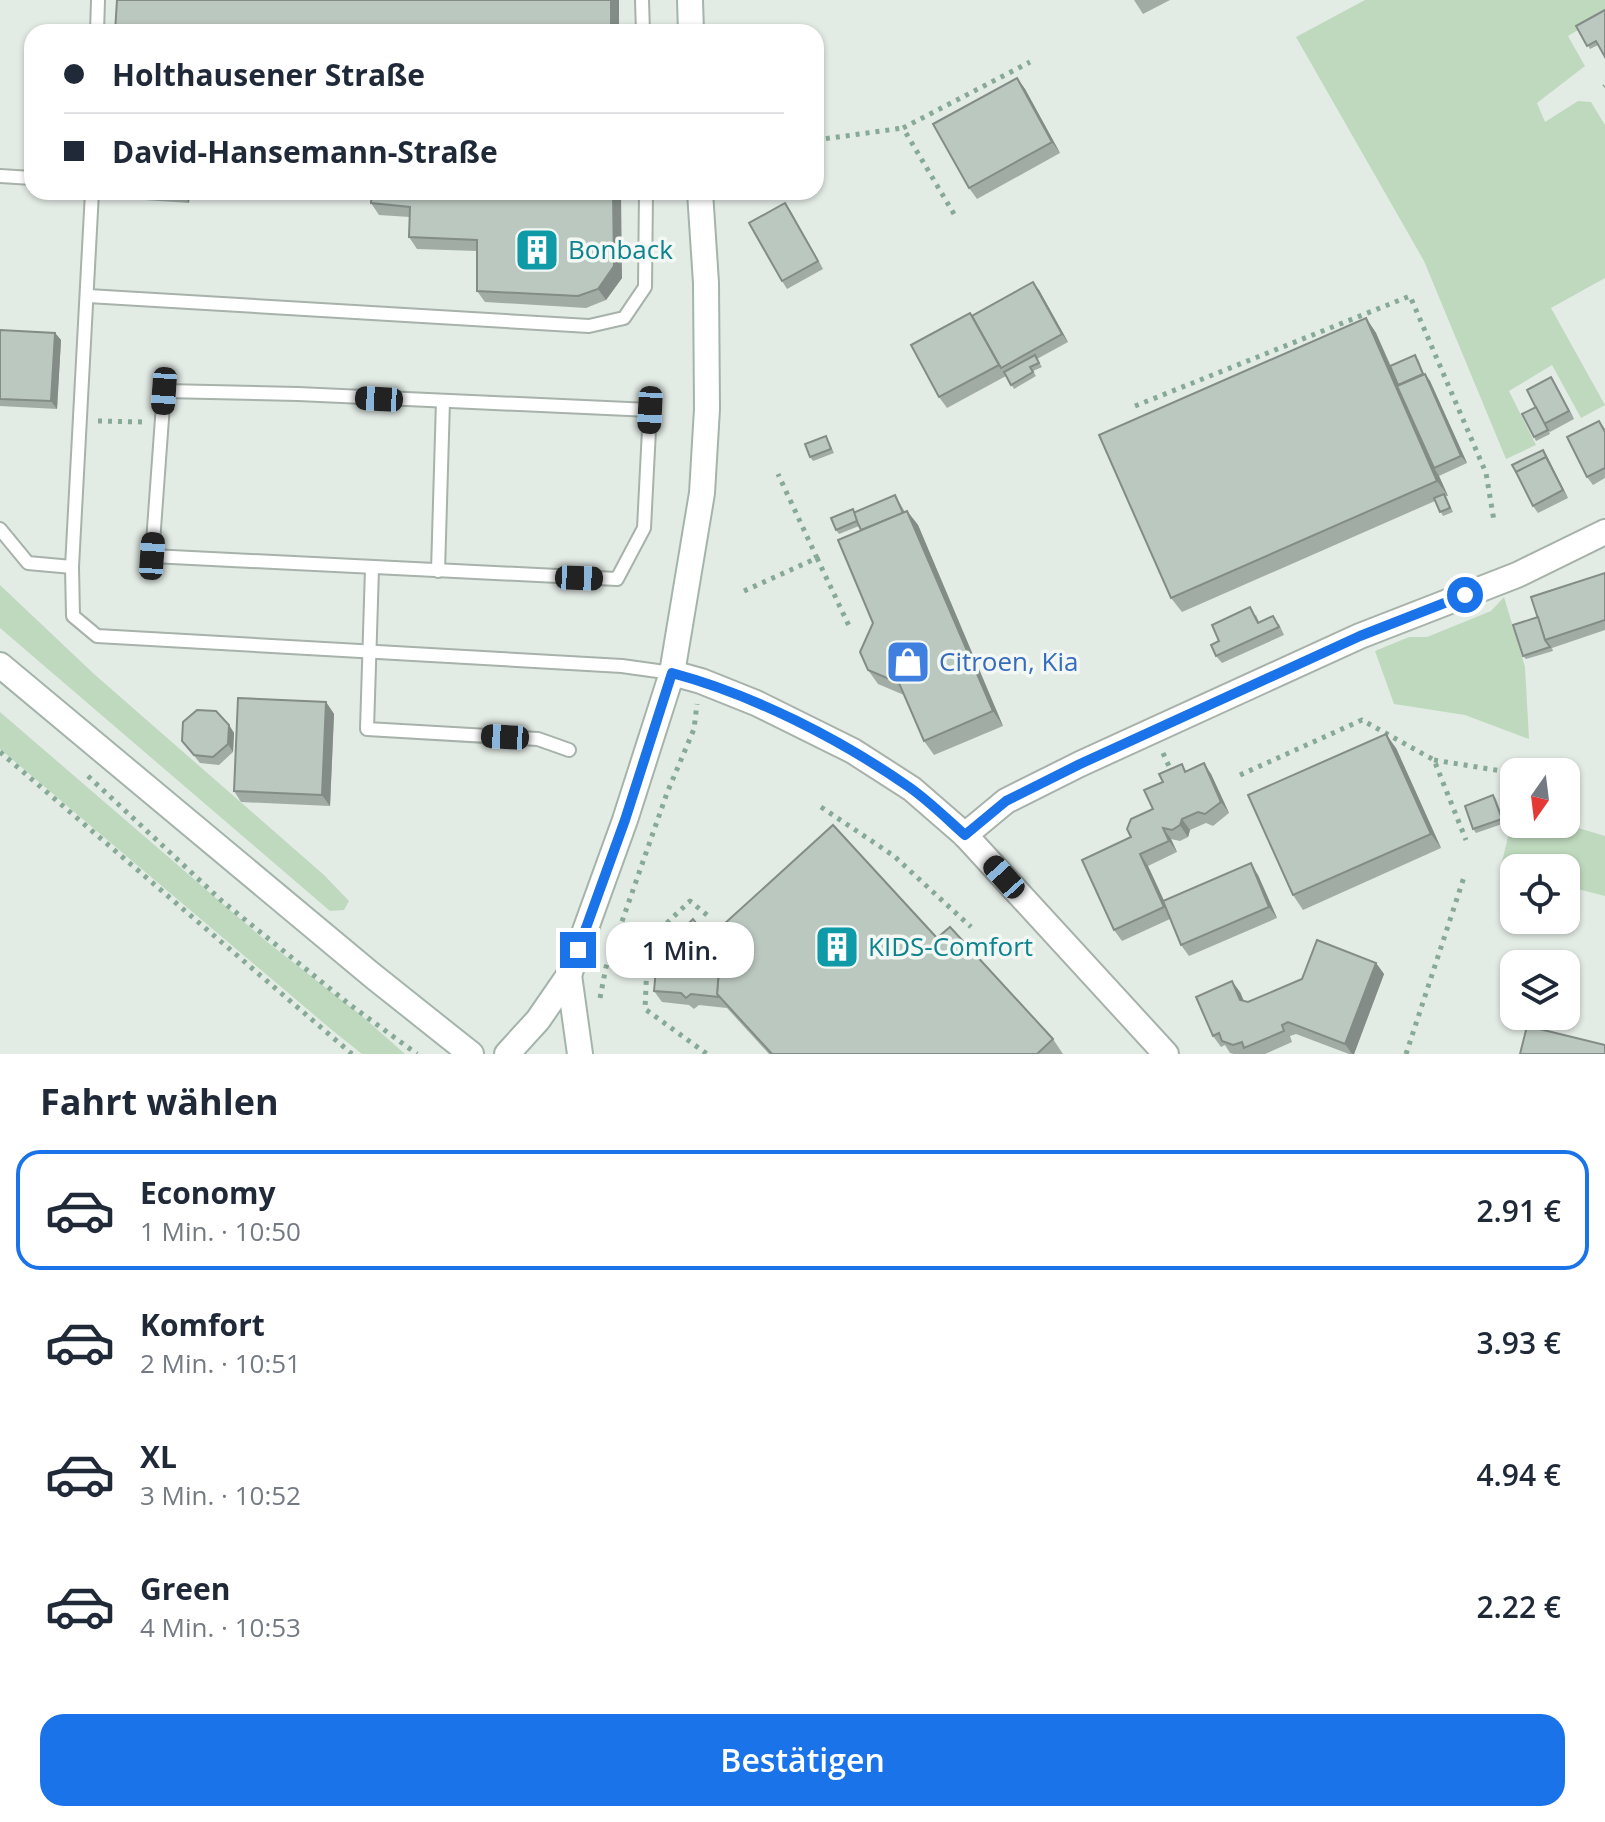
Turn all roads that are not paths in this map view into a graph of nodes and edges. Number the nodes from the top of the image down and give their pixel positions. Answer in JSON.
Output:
{"nodes":[{"id":1,"x":98,"y":0,"type":"edge"},
{"id":2,"x":642,"y":0,"type":"edge"},
{"id":3,"x":690,"y":0,"type":"edge"},
{"id":4,"x":97,"y":24,"type":"edge"},
{"id":5,"x":643,"y":24,"type":"edge"},
{"id":6,"x":691,"y":24,"type":"edge"},
{"id":7,"x":0,"y":176,"type":"edge"},
{"id":8,"x":24,"y":178,"type":"edge"},
{"id":9,"x":92,"y":200,"type":"edge"},
{"id":10,"x":646,"y":200,"type":"edge"},
{"id":11,"x":700,"y":200,"type":"edge"},
{"id":12,"x":88,"y":296,"type":"junction"},
{"id":13,"x":443,"y":401,"type":"junction"},
{"id":14,"x":0,"y":529,"type":"edge"},
{"id":15,"x":1605,"y":532,"type":"edge"},
{"id":16,"x":72,"y":567,"type":"junction"},
{"id":17,"x":372,"y":569,"type":"junction"},
{"id":18,"x":438,"y":571,"type":"junction"},
{"id":19,"x":370,"y":652,"type":"junction"},
{"id":20,"x":0,"y":665,"type":"edge"},
{"id":21,"x":672,"y":673,"type":"junction"},
{"id":22,"x":569,"y":750,"type":"dead end"},
{"id":23,"x":965,"y":835,"type":"junction"},
{"id":24,"x":569,"y":975,"type":"junction"},
{"id":25,"x":471,"y":1054,"type":"edge"},
{"id":26,"x":507,"y":1054,"type":"edge"},
{"id":27,"x":580,"y":1054,"type":"edge"},
{"id":28,"x":1166,"y":1054,"type":"edge"}],
"edges":[{"from":1,"to":4,"type":"lane"},
{"from":2,"to":5,"type":"lane"},
{"from":3,"to":6,"type":"street"},
{"from":7,"to":8,"type":"lane"},
{"from":9,"to":12,"type":"lane"},
{"from":10,"to":12,"type":"lane"},
{"from":11,"to":21,"type":"street"},
{"from":12,"to":16,"type":"lane"},
{"from":13,"to":17,"type":"lane"},
{"from":13,"to":18,"type":"lane"},
{"from":13,"to":18,"type":"lane"},
{"from":14,"to":16,"type":"lane"},
{"from":15,"to":23,"type":"street"},
{"from":16,"to":19,"type":"lane"},
{"from":17,"to":18,"type":"lane"},
{"from":17,"to":19,"type":"lane"},
{"from":19,"to":21,"type":"lane"},
{"from":19,"to":22,"type":"lane"},
{"from":20,"to":25,"type":"street"},
{"from":21,"to":23,"type":"street"},
{"from":21,"to":24,"type":"street"},
{"from":23,"to":28,"type":"street"},
{"from":24,"to":26,"type":"street"},
{"from":24,"to":27,"type":"street"}]}
